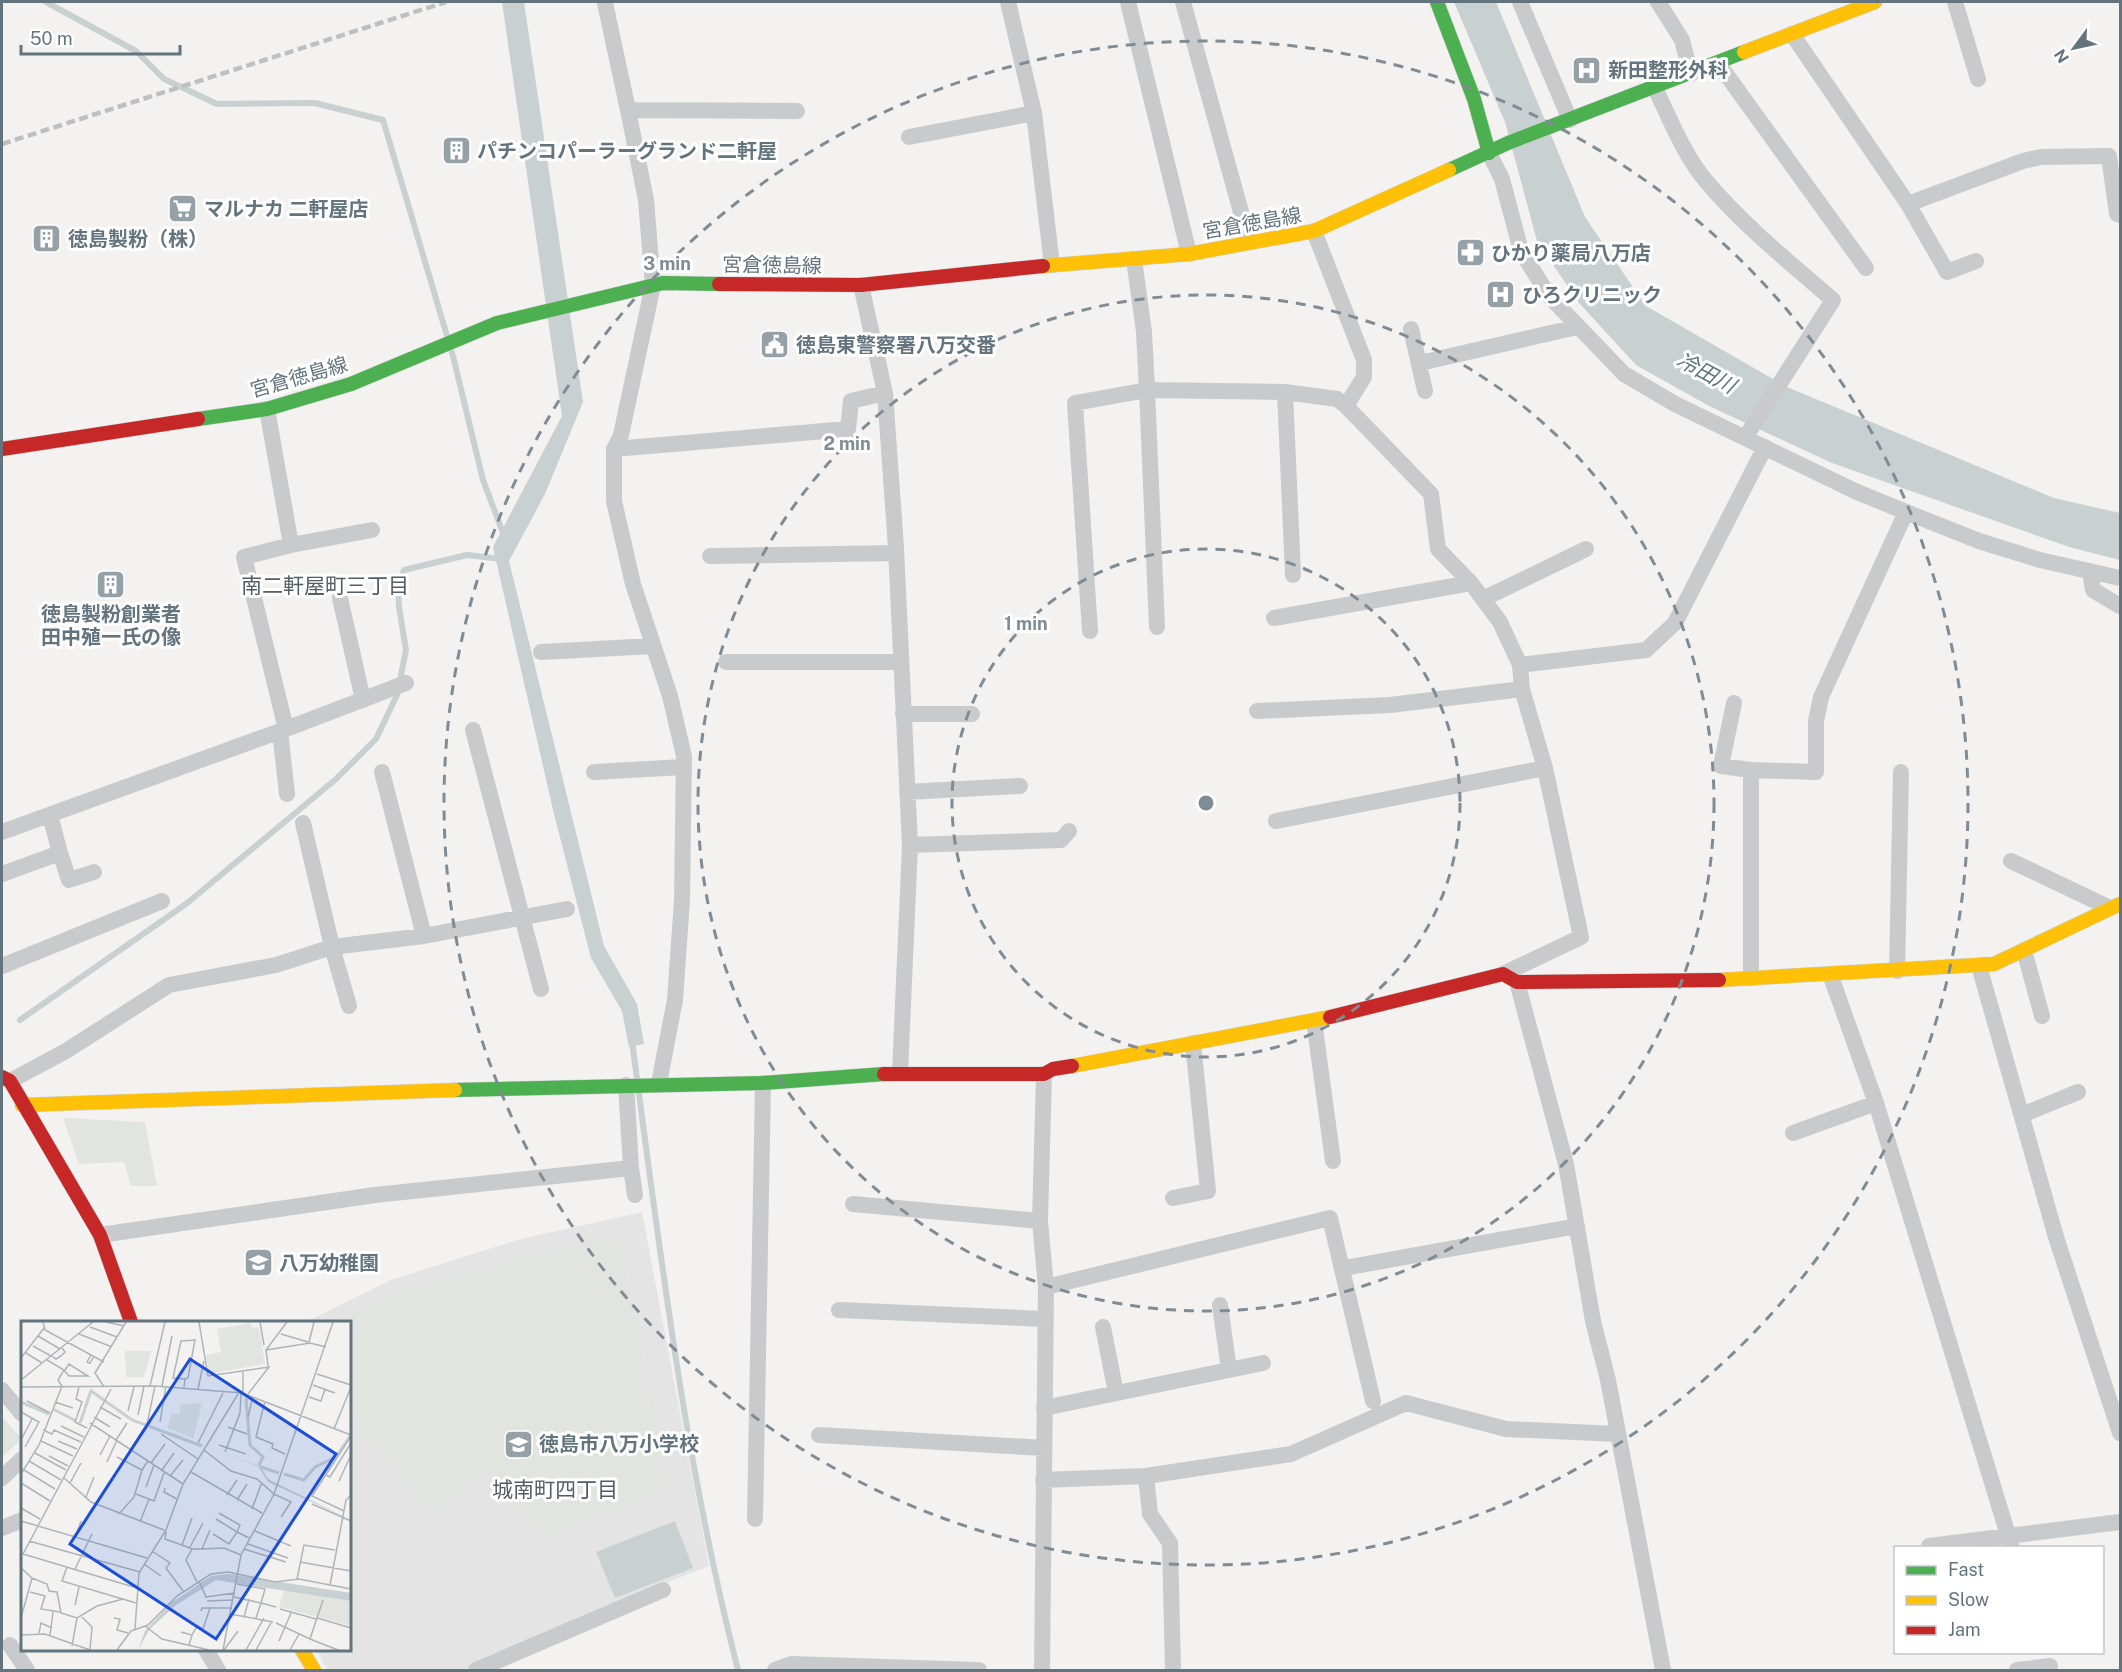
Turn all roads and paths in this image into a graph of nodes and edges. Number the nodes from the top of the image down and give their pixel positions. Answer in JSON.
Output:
{"nodes":[{"id":1,"x":1008,"y":2,"type":"edge"},
{"id":2,"x":1128,"y":2,"type":"edge"},
{"id":3,"x":1183,"y":2,"type":"edge"},
{"id":4,"x":1437,"y":2,"type":"edge"},
{"id":5,"x":1521,"y":2,"type":"edge"},
{"id":6,"x":1658,"y":2,"type":"edge"},
{"id":7,"x":1875,"y":2,"type":"edge"},
{"id":8,"x":1954,"y":2,"type":"edge"},
{"id":9,"x":605,"y":3,"type":"dead end"},
{"id":10,"x":1844,"y":7,"type":"edge"},
{"id":11,"x":1792,"y":34,"type":"junction"},
{"id":12,"x":1718,"y":63,"type":"junction"},
{"id":13,"x":1691,"y":74,"type":"junction"},
{"id":14,"x":1978,"y":79,"type":"dead end"},
{"id":15,"x":1655,"y":88,"type":"junction"},
{"id":16,"x":628,"y":110,"type":"junction"},
{"id":17,"x":797,"y":111,"type":"dead end"},
{"id":18,"x":1034,"y":113,"type":"junction"},
{"id":19,"x":1570,"y":120,"type":"junction"},
{"id":20,"x":909,"y":136,"type":"dead end"},
{"id":21,"x":1490,"y":153,"type":"junction"},
{"id":22,"x":1908,"y":204,"type":"junction"},
{"id":23,"x":2121,"y":215,"type":"edge"},
{"id":24,"x":1314,"y":231,"type":"junction"},
{"id":25,"x":1249,"y":241,"type":"junction"},
{"id":26,"x":1189,"y":254,"type":"junction"},
{"id":27,"x":1134,"y":259,"type":"junction"},
{"id":28,"x":1976,"y":261,"type":"dead end"},
{"id":29,"x":1052,"y":265,"type":"junction"},
{"id":30,"x":1866,"y":268,"type":"dead end"},
{"id":31,"x":653,"y":285,"type":"junction"},
{"id":32,"x":861,"y":285,"type":"junction"},
{"id":33,"x":1577,"y":327,"type":"junction"},
{"id":34,"x":1411,"y":329,"type":"dead end"},
{"id":35,"x":1420,"y":363,"type":"junction"},
{"id":36,"x":1147,"y":390,"type":"junction"},
{"id":37,"x":1425,"y":391,"type":"dead end"},
{"id":38,"x":1285,"y":392,"type":"junction"},
{"id":39,"x":885,"y":393,"type":"junction"},
{"id":40,"x":1346,"y":406,"type":"junction"},
{"id":41,"x":267,"y":409,"type":"junction"},
{"id":42,"x":1745,"y":438,"type":"junction"},
{"id":43,"x":1765,"y":447,"type":"junction"},
{"id":44,"x":614,"y":449,"type":"junction"},
{"id":45,"x":2,"y":450,"type":"edge"},
{"id":46,"x":1906,"y":512,"type":"junction"},
{"id":47,"x":372,"y":530,"type":"dead end"},
{"id":48,"x":291,"y":545,"type":"junction"},
{"id":49,"x":1586,"y":549,"type":"dead end"},
{"id":50,"x":896,"y":553,"type":"junction"},
{"id":51,"x":710,"y":556,"type":"dead end"},
{"id":52,"x":2090,"y":571,"type":"junction"},
{"id":53,"x":1293,"y":575,"type":"dead end"},
{"id":54,"x":2121,"y":578,"type":"edge"},
{"id":55,"x":1471,"y":582,"type":"junction"},
{"id":56,"x":340,"y":598,"type":"dead end"},
{"id":57,"x":1483,"y":599,"type":"junction"},
{"id":58,"x":2121,"y":606,"type":"edge"},
{"id":59,"x":1274,"y":618,"type":"dead end"},
{"id":60,"x":1158,"y":627,"type":"dead end"},
{"id":61,"x":1090,"y":631,"type":"dead end"},
{"id":62,"x":653,"y":646,"type":"junction"},
{"id":63,"x":541,"y":652,"type":"dead end"},
{"id":64,"x":726,"y":662,"type":"dead end"},
{"id":65,"x":900,"y":662,"type":"junction"},
{"id":66,"x":1520,"y":665,"type":"junction"},
{"id":67,"x":406,"y":683,"type":"dead end"},
{"id":68,"x":1522,"y":689,"type":"junction"},
{"id":69,"x":363,"y":700,"type":"junction"},
{"id":70,"x":1734,"y":703,"type":"dead end"},
{"id":71,"x":1257,"y":711,"type":"dead end"},
{"id":72,"x":903,"y":714,"type":"junction"},
{"id":73,"x":972,"y":714,"type":"dead end"},
{"id":74,"x":283,"y":730,"type":"junction"},
{"id":75,"x":473,"y":730,"type":"dead end"},
{"id":76,"x":683,"y":766,"type":"junction"},
{"id":77,"x":1545,"y":768,"type":"junction"},
{"id":78,"x":1751,"y":770,"type":"junction"},
{"id":79,"x":382,"y":772,"type":"dead end"},
{"id":80,"x":594,"y":772,"type":"dead end"},
{"id":81,"x":1901,"y":772,"type":"dead end"},
{"id":82,"x":1020,"y":786,"type":"dead end"},
{"id":83,"x":908,"y":792,"type":"junction"},
{"id":84,"x":287,"y":794,"type":"dead end"},
{"id":85,"x":50,"y":814,"type":"junction"},
{"id":86,"x":1276,"y":821,"type":"dead end"},
{"id":87,"x":303,"y":823,"type":"dead end"},
{"id":88,"x":1069,"y":831,"type":"dead end"},
{"id":89,"x":2,"y":832,"type":"edge"},
{"id":90,"x":910,"y":844,"type":"junction"},
{"id":91,"x":60,"y":854,"type":"junction"},
{"id":92,"x":2011,"y":861,"type":"dead end"},
{"id":93,"x":94,"y":872,"type":"dead end"},
{"id":94,"x":2,"y":874,"type":"edge"},
{"id":95,"x":162,"y":901,"type":"dead end"},
{"id":96,"x":2115,"y":905,"type":"edge"},
{"id":97,"x":567,"y":909,"type":"dead end"},
{"id":98,"x":523,"y":917,"type":"junction"},
{"id":99,"x":424,"y":936,"type":"junction"},
{"id":100,"x":332,"y":947,"type":"junction"},
{"id":101,"x":2024,"y":950,"type":"junction"},
{"id":102,"x":2,"y":966,"type":"edge"},
{"id":103,"x":1979,"y":966,"type":"junction"},
{"id":104,"x":1897,"y":971,"type":"junction"},
{"id":105,"x":1830,"y":974,"type":"junction"},
{"id":106,"x":1510,"y":978,"type":"junction"},
{"id":107,"x":1751,"y":978,"type":"junction"},
{"id":108,"x":541,"y":989,"type":"dead end"},
{"id":109,"x":349,"y":1006,"type":"dead end"},
{"id":110,"x":2042,"y":1016,"type":"dead end"},
{"id":111,"x":1314,"y":1021,"type":"junction"},
{"id":112,"x":1193,"y":1043,"type":"junction"},
{"id":113,"x":900,"y":1073,"type":"junction"},
{"id":114,"x":1044,"y":1074,"type":"junction"},
{"id":115,"x":5,"y":1079,"type":"edge"},
{"id":116,"x":658,"y":1083,"type":"junction"},
{"id":117,"x":763,"y":1083,"type":"junction"},
{"id":118,"x":626,"y":1085,"type":"junction"},
{"id":119,"x":2078,"y":1092,"type":"dead end"},
{"id":120,"x":1876,"y":1103,"type":"junction"},
{"id":121,"x":22,"y":1105,"type":"junction"},
{"id":122,"x":2022,"y":1115,"type":"junction"},
{"id":123,"x":1793,"y":1133,"type":"dead end"},
{"id":124,"x":1333,"y":1161,"type":"dead end"},
{"id":125,"x":631,"y":1168,"type":"junction"},
{"id":126,"x":635,"y":1196,"type":"dead end"},
{"id":127,"x":1173,"y":1198,"type":"dead end"},
{"id":128,"x":853,"y":1204,"type":"dead end"},
{"id":129,"x":1040,"y":1221,"type":"junction"},
{"id":130,"x":1577,"y":1226,"type":"junction"},
{"id":131,"x":100,"y":1235,"type":"junction"},
{"id":132,"x":1344,"y":1268,"type":"junction"},
{"id":133,"x":1046,"y":1287,"type":"junction"},
{"id":134,"x":1220,"y":1305,"type":"dead end"},
{"id":135,"x":839,"y":1310,"type":"dead end"},
{"id":136,"x":1045,"y":1319,"type":"junction"},
{"id":137,"x":130,"y":1321,"type":"edge"},
{"id":138,"x":1102,"y":1327,"type":"dead end"},
{"id":139,"x":1263,"y":1363,"type":"dead end"},
{"id":140,"x":1230,"y":1370,"type":"junction"},
{"id":141,"x":2,"y":1390,"type":"edge"},
{"id":142,"x":1116,"y":1393,"type":"junction"},
{"id":143,"x":1373,"y":1401,"type":"dead end"},
{"id":144,"x":1044,"y":1408,"type":"junction"},
{"id":145,"x":21,"y":1410,"type":"edge"},
{"id":146,"x":2121,"y":1433,"type":"edge"},
{"id":147,"x":1618,"y":1434,"type":"junction"},
{"id":148,"x":819,"y":1435,"type":"dead end"},
{"id":149,"x":1044,"y":1448,"type":"junction"},
{"id":150,"x":21,"y":1460,"type":"edge"},
{"id":151,"x":1146,"y":1476,"type":"junction"},
{"id":152,"x":2,"y":1478,"type":"edge"},
{"id":153,"x":1043,"y":1480,"type":"junction"},
{"id":154,"x":755,"y":1519,"type":"dead end"},
{"id":155,"x":21,"y":1520,"type":"edge"},
{"id":156,"x":2121,"y":1522,"type":"edge"},
{"id":157,"x":2,"y":1528,"type":"edge"},
{"id":158,"x":2010,"y":1543,"type":"edge"},
{"id":159,"x":1929,"y":1546,"type":"dead end"},
{"id":160,"x":663,"y":1590,"type":"dead end"},
{"id":161,"x":11,"y":1645,"type":"edge"},
{"id":162,"x":207,"y":1651,"type":"edge"},
{"id":163,"x":303,"y":1651,"type":"edge"},
{"id":164,"x":2050,"y":1663,"type":"edge"},
{"id":165,"x":27,"y":1671,"type":"edge"},
{"id":166,"x":218,"y":1671,"type":"edge"},
{"id":167,"x":314,"y":1671,"type":"edge"},
{"id":168,"x":476,"y":1671,"type":"edge"},
{"id":169,"x":776,"y":1671,"type":"edge"},
{"id":170,"x":978,"y":1671,"type":"edge"},
{"id":171,"x":1042,"y":1671,"type":"edge"},
{"id":172,"x":1173,"y":1671,"type":"edge"},
{"id":173,"x":1663,"y":1671,"type":"edge"},
{"id":174,"x":2017,"y":1671,"type":"edge"}],
"edges":[{"from":1,"to":18,"type":"street"},
{"from":2,"to":26,"type":"street"},
{"from":3,"to":25,"type":"street"},
{"from":4,"to":21,"type":"street"},
{"from":5,"to":19,"type":"street"},
{"from":6,"to":13,"type":"street"},
{"from":7,"to":10,"type":"street"},
{"from":8,"to":14,"type":"street"},
{"from":9,"to":16,"type":"street"},
{"from":10,"to":11,"type":"street"},
{"from":11,"to":12,"type":"street"},
{"from":11,"to":22,"type":"street"},
{"from":12,"to":13,"type":"street"},
{"from":12,"to":30,"type":"street"},
{"from":13,"to":15,"type":"street"},
{"from":15,"to":19,"type":"street"},
{"from":15,"to":42,"type":"street"},
{"from":16,"to":17,"type":"street"},
{"from":16,"to":31,"type":"street"},
{"from":18,"to":20,"type":"street"},
{"from":18,"to":29,"type":"street"},
{"from":19,"to":21,"type":"street","name":"宮倉徳島線"},
{"from":21,"to":24,"type":"street","name":"宮倉徳島線"},
{"from":21,"to":33,"type":"street"},
{"from":22,"to":23,"type":"street"},
{"from":22,"to":28,"type":"street"},
{"from":24,"to":25,"type":"street","name":"宮倉徳島線"},
{"from":24,"to":40,"type":"street"},
{"from":25,"to":26,"type":"street","name":"宮倉徳島線"},
{"from":26,"to":27,"type":"street","name":"宮倉徳島線"},
{"from":27,"to":29,"type":"street","name":"宮倉徳島線"},
{"from":27,"to":36,"type":"street"},
{"from":29,"to":32,"type":"street","name":"宮倉徳島線"},
{"from":31,"to":32,"type":"street","name":"宮倉徳島線"},
{"from":31,"to":41,"type":"street","name":"宮倉徳島線"},
{"from":31,"to":44,"type":"street"},
{"from":32,"to":39,"type":"street"},
{"from":33,"to":35,"type":"street"},
{"from":33,"to":42,"type":"street"},
{"from":34,"to":35,"type":"street"},
{"from":35,"to":37,"type":"street"},
{"from":36,"to":38,"type":"street"},
{"from":36,"to":60,"type":"street"},
{"from":36,"to":61,"type":"street"},
{"from":38,"to":40,"type":"street"},
{"from":38,"to":53,"type":"street"},
{"from":39,"to":44,"type":"street"},
{"from":39,"to":50,"type":"street"},
{"from":40,"to":55,"type":"street"},
{"from":41,"to":45,"type":"street","name":"宮倉徳島線"},
{"from":41,"to":48,"type":"street"},
{"from":42,"to":43,"type":"street"},
{"from":43,"to":46,"type":"street"},
{"from":43,"to":66,"type":"street"},
{"from":44,"to":62,"type":"street"},
{"from":46,"to":52,"type":"street"},
{"from":46,"to":78,"type":"street"},
{"from":47,"to":48,"type":"street"},
{"from":48,"to":74,"type":"street"},
{"from":49,"to":57,"type":"street"},
{"from":50,"to":51,"type":"street"},
{"from":50,"to":65,"type":"street"},
{"from":52,"to":54,"type":"street"},
{"from":52,"to":58,"type":"street"},
{"from":55,"to":57,"type":"street"},
{"from":55,"to":59,"type":"street"},
{"from":56,"to":69,"type":"street"},
{"from":57,"to":66,"type":"street"},
{"from":62,"to":63,"type":"street"},
{"from":62,"to":76,"type":"street"},
{"from":64,"to":65,"type":"street"},
{"from":65,"to":72,"type":"street"},
{"from":66,"to":68,"type":"street"},
{"from":67,"to":69,"type":"street"},
{"from":68,"to":71,"type":"street"},
{"from":68,"to":77,"type":"street"},
{"from":69,"to":74,"type":"street"},
{"from":70,"to":78,"type":"street"},
{"from":72,"to":73,"type":"street"},
{"from":72,"to":83,"type":"street"},
{"from":74,"to":84,"type":"street"},
{"from":74,"to":85,"type":"street"},
{"from":75,"to":98,"type":"street"},
{"from":76,"to":80,"type":"street"},
{"from":76,"to":116,"type":"street"},
{"from":77,"to":86,"type":"street"},
{"from":77,"to":106,"type":"street"},
{"from":78,"to":107,"type":"street"},
{"from":79,"to":99,"type":"street"},
{"from":81,"to":104,"type":"street"},
{"from":82,"to":83,"type":"street"},
{"from":83,"to":90,"type":"street"},
{"from":85,"to":89,"type":"street"},
{"from":85,"to":91,"type":"street"},
{"from":87,"to":100,"type":"street"},
{"from":88,"to":90,"type":"street"},
{"from":90,"to":113,"type":"street"},
{"from":91,"to":93,"type":"street"},
{"from":91,"to":94,"type":"street"},
{"from":92,"to":96,"type":"street"},
{"from":95,"to":102,"type":"street"},
{"from":96,"to":101,"type":"street"},
{"from":97,"to":98,"type":"street"},
{"from":98,"to":99,"type":"street"},
{"from":98,"to":108,"type":"street"},
{"from":99,"to":100,"type":"street"},
{"from":100,"to":109,"type":"street"},
{"from":100,"to":115,"type":"street"},
{"from":101,"to":103,"type":"street"},
{"from":101,"to":110,"type":"street"},
{"from":103,"to":104,"type":"street"},
{"from":103,"to":122,"type":"street"},
{"from":104,"to":105,"type":"street"},
{"from":105,"to":107,"type":"street"},
{"from":105,"to":120,"type":"street"},
{"from":106,"to":107,"type":"street"},
{"from":106,"to":111,"type":"street"},
{"from":106,"to":130,"type":"street"},
{"from":111,"to":112,"type":"street"},
{"from":111,"to":124,"type":"street"},
{"from":112,"to":114,"type":"street"},
{"from":112,"to":127,"type":"street"},
{"from":113,"to":114,"type":"street"},
{"from":113,"to":117,"type":"street"},
{"from":114,"to":129,"type":"street"},
{"from":115,"to":121,"type":"street"},
{"from":116,"to":117,"type":"street"},
{"from":116,"to":118,"type":"street"},
{"from":117,"to":154,"type":"street"},
{"from":118,"to":121,"type":"street"},
{"from":118,"to":125,"type":"street"},
{"from":119,"to":122,"type":"street"},
{"from":120,"to":123,"type":"street"},
{"from":120,"to":158,"type":"street"},
{"from":121,"to":131,"type":"street"},
{"from":122,"to":146,"type":"street"},
{"from":125,"to":126,"type":"street"},
{"from":125,"to":131,"type":"street"},
{"from":128,"to":129,"type":"street"},
{"from":129,"to":133,"type":"street"},
{"from":130,"to":132,"type":"street"},
{"from":130,"to":147,"type":"street"},
{"from":131,"to":137,"type":"street"},
{"from":132,"to":133,"type":"street"},
{"from":132,"to":143,"type":"street"},
{"from":133,"to":136,"type":"street"},
{"from":134,"to":140,"type":"street"},
{"from":135,"to":136,"type":"street"},
{"from":136,"to":144,"type":"street"},
{"from":138,"to":142,"type":"street"},
{"from":139,"to":140,"type":"street"},
{"from":140,"to":142,"type":"street"},
{"from":141,"to":145,"type":"street"},
{"from":142,"to":144,"type":"street"},
{"from":144,"to":149,"type":"street"},
{"from":147,"to":151,"type":"street"},
{"from":147,"to":173,"type":"street"},
{"from":148,"to":149,"type":"street"},
{"from":149,"to":153,"type":"street"},
{"from":150,"to":152,"type":"street"},
{"from":151,"to":153,"type":"street"},
{"from":151,"to":172,"type":"street"},
{"from":153,"to":171,"type":"street"},
{"from":155,"to":157,"type":"street"},
{"from":156,"to":158,"type":"street"},
{"from":158,"to":159,"type":"street"},
{"from":160,"to":168,"type":"street"},
{"from":161,"to":165,"type":"street"},
{"from":162,"to":166,"type":"street"},
{"from":163,"to":167,"type":"street"},
{"from":164,"to":174,"type":"street"},
{"from":169,"to":170,"type":"street"}]}
